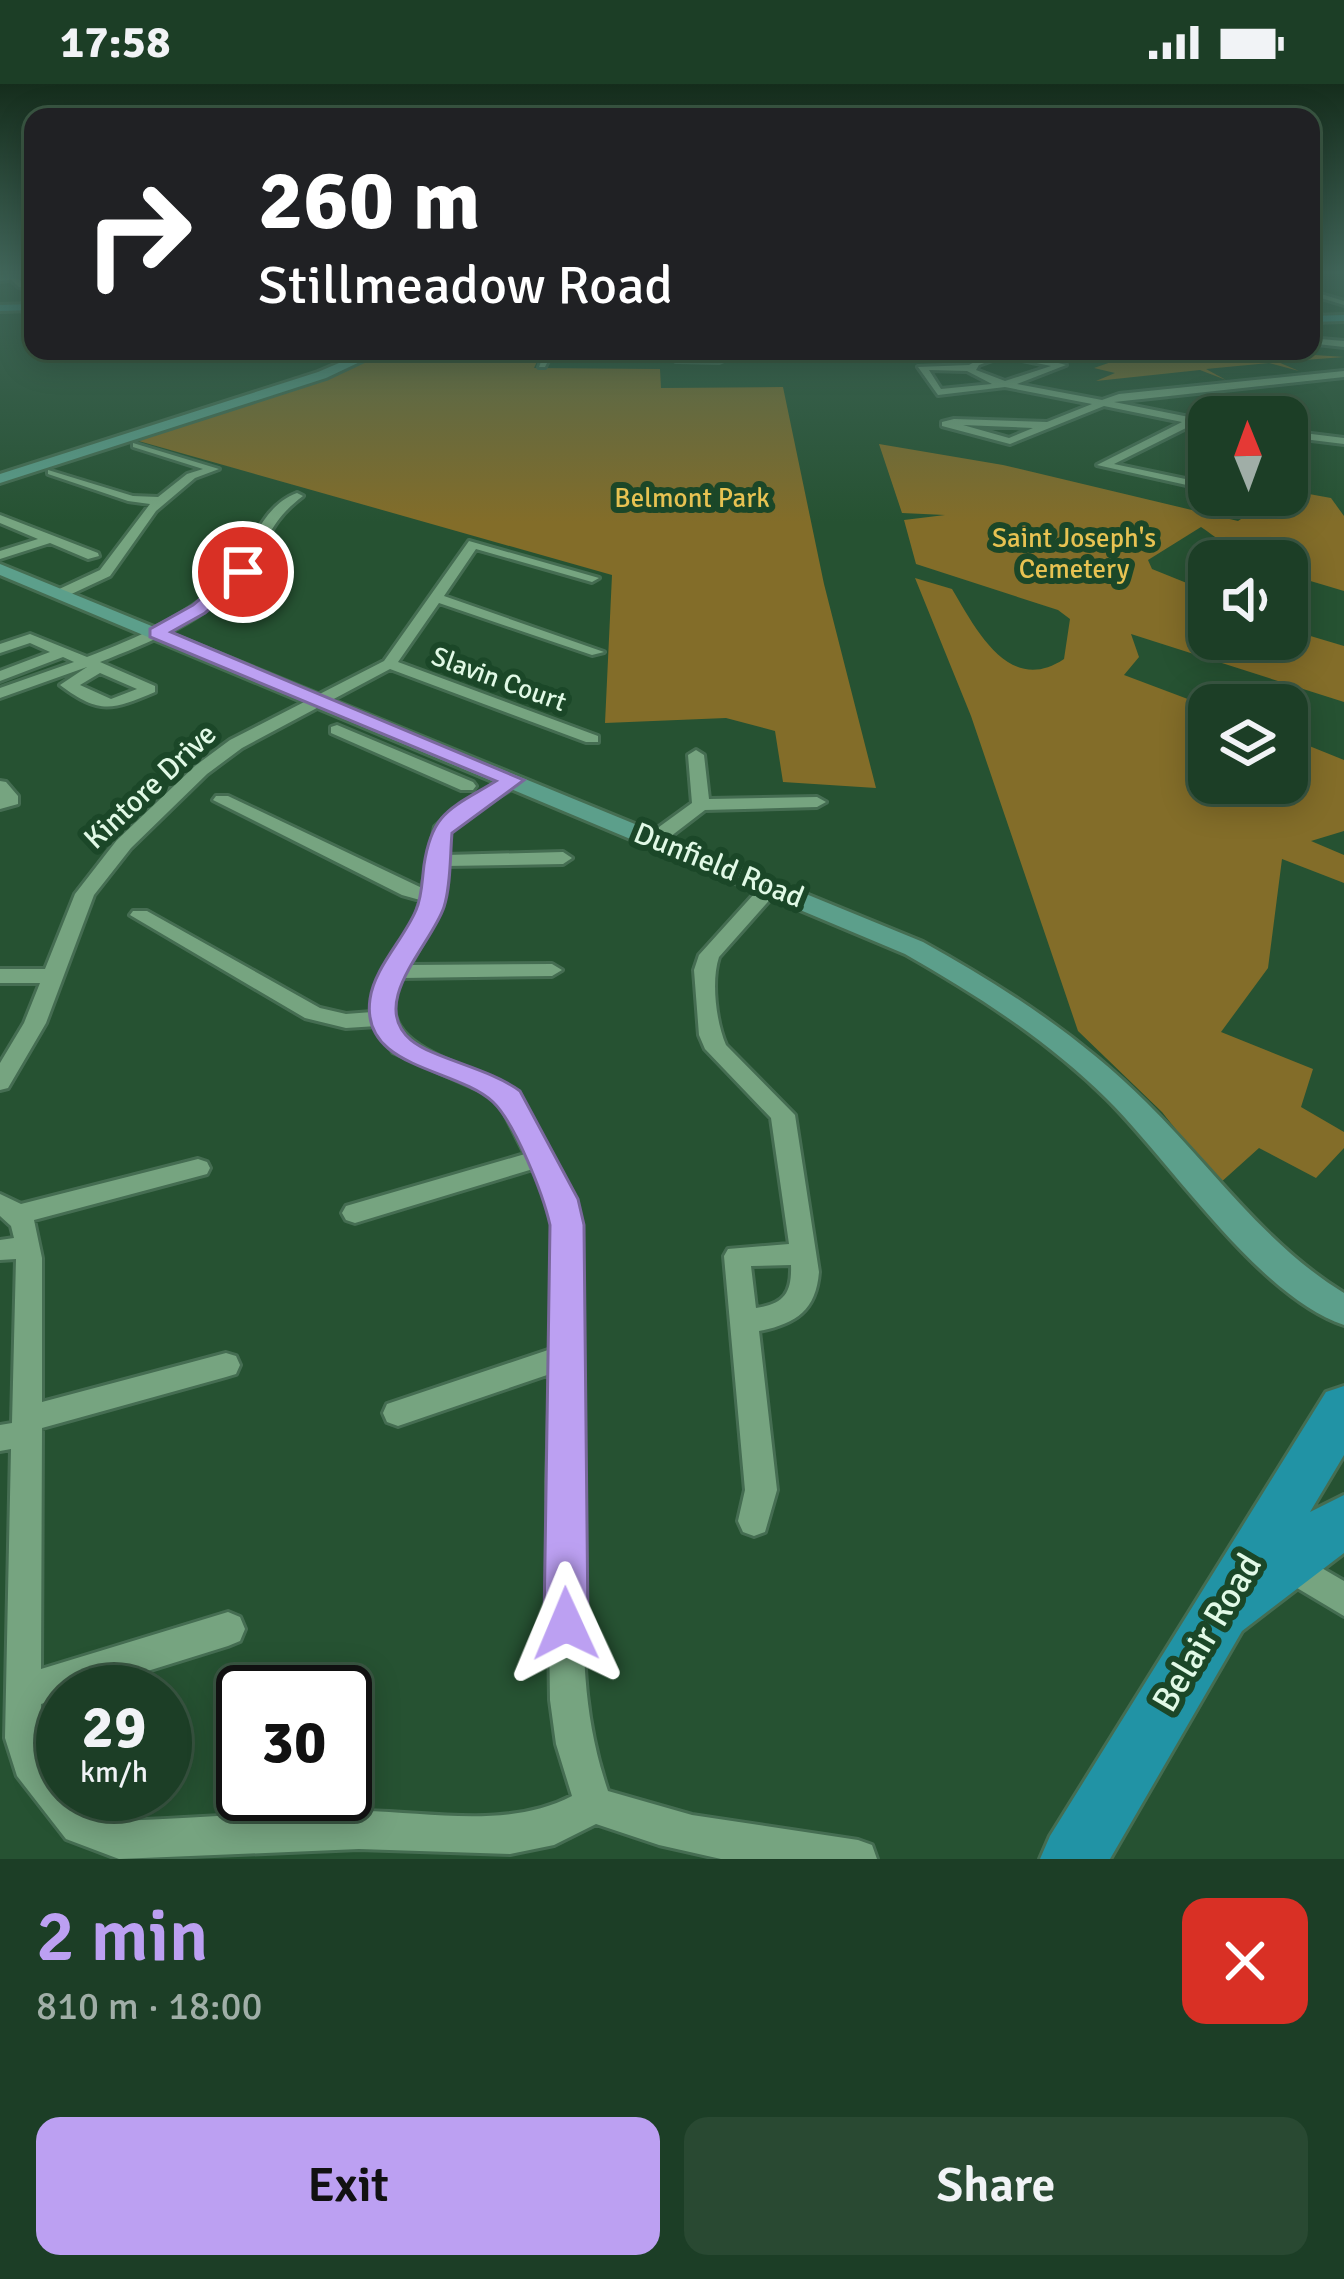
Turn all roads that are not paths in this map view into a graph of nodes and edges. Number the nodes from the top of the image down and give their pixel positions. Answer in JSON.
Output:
{"nodes":[{"id":1,"x":356,"y":360,"type":"edge"},
{"id":2,"x":544,"y":360,"type":"edge"},
{"id":3,"x":700,"y":360,"type":"edge"},
{"id":4,"x":986,"y":360,"type":"edge"},
{"id":5,"x":1038,"y":360,"type":"edge"},
{"id":6,"x":680,"y":361,"type":"dead end"},
{"id":7,"x":542,"y":365,"type":"dead end"},
{"id":8,"x":970,"y":368,"type":"junction"},
{"id":9,"x":1344,"y":374,"type":"edge"},
{"id":10,"x":1010,"y":385,"type":"junction"},
{"id":11,"x":1097,"y":404,"type":"junction"},
{"id":12,"x":1188,"y":422,"type":"edge"},
{"id":13,"x":1188,"y":423,"type":"edge"},
{"id":14,"x":1048,"y":424,"type":"junction"},
{"id":15,"x":1308,"y":437,"type":"edge"},
{"id":16,"x":1344,"y":442,"type":"edge"},
{"id":17,"x":137,"y":445,"type":"dead end"},
{"id":18,"x":52,"y":472,"type":"dead end"},
{"id":19,"x":0,"y":479,"type":"edge"},
{"id":20,"x":1188,"y":482,"type":"edge"},
{"id":21,"x":297,"y":496,"type":"dead end"},
{"id":22,"x":160,"y":502,"type":"junction"},
{"id":23,"x":0,"y":519,"type":"edge"},
{"id":24,"x":50,"y":539,"type":"junction"},
{"id":25,"x":0,"y":555,"type":"edge"},
{"id":26,"x":93,"y":556,"type":"dead end"},
{"id":27,"x":0,"y":569,"type":"edge"},
{"id":28,"x":592,"y":578,"type":"dead end"},
{"id":29,"x":60,"y":594,"type":"junction"},
{"id":30,"x":437,"y":598,"type":"junction"},
{"id":31,"x":156,"y":633,"type":"junction"},
{"id":32,"x":0,"y":649,"type":"edge"},
{"id":33,"x":62,"y":652,"type":"junction"},
{"id":34,"x":598,"y":652,"type":"dead end"},
{"id":35,"x":93,"y":664,"type":"junction"},
{"id":36,"x":389,"y":664,"type":"junction"},
{"id":37,"x":0,"y":676,"type":"edge"},
{"id":38,"x":0,"y":693,"type":"edge"},
{"id":39,"x":318,"y":699,"type":"junction"},
{"id":40,"x":337,"y":730,"type":"dead end"},
{"id":41,"x":410,"y":739,"type":"junction"},
{"id":42,"x":592,"y":739,"type":"dead end"},
{"id":43,"x":385,"y":751,"type":"junction"},
{"id":44,"x":696,"y":755,"type":"dead end"},
{"id":45,"x":513,"y":780,"type":"junction"},
{"id":46,"x":0,"y":786,"type":"edge"},
{"id":47,"x":467,"y":786,"type":"dead end"},
{"id":48,"x":222,"y":800,"type":"dead end"},
{"id":49,"x":817,"y":802,"type":"dead end"},
{"id":50,"x":0,"y":804,"type":"edge"},
{"id":51,"x":701,"y":805,"type":"junction"},
{"id":52,"x":655,"y":839,"type":"junction"},
{"id":53,"x":563,"y":858,"type":"dead end"},
{"id":54,"x":437,"y":861,"type":"junction"},
{"id":55,"x":772,"y":886,"type":"junction"},
{"id":56,"x":432,"y":897,"type":"junction"},
{"id":57,"x":140,"y":915,"type":"dead end"},
{"id":58,"x":552,"y":970,"type":"dead end"},
{"id":59,"x":394,"y":972,"type":"junction"},
{"id":60,"x":0,"y":976,"type":"edge"},
{"id":61,"x":50,"y":984,"type":"junction"},
{"id":62,"x":0,"y":991,"type":"edge"},
{"id":63,"x":382,"y":1018,"type":"junction"},
{"id":64,"x":0,"y":1082,"type":"edge"},
{"id":65,"x":541,"y":1158,"type":"junction"},
{"id":66,"x":198,"y":1168,"type":"dead end"},
{"id":67,"x":355,"y":1214,"type":"dead end"},
{"id":68,"x":12,"y":1229,"type":"edge"},
{"id":69,"x":803,"y":1254,"type":"junction"},
{"id":70,"x":1344,"y":1311,"type":"edge"},
{"id":71,"x":742,"y":1321,"type":"junction"},
{"id":72,"x":564,"y":1357,"type":"junction"},
{"id":73,"x":226,"y":1365,"type":"dead end"},
{"id":74,"x":1344,"y":1408,"type":"edge"},
{"id":75,"x":398,"y":1413,"type":"dead end"},
{"id":76,"x":19,"y":1430,"type":"edge"},
{"id":77,"x":1344,"y":1520,"type":"edge"},
{"id":78,"x":754,"y":1521,"type":"dead end"},
{"id":79,"x":1273,"y":1553,"type":"junction"},
{"id":80,"x":1344,"y":1600,"type":"edge"},
{"id":81,"x":228,"y":1629,"type":"dead end"},
{"id":82,"x":24,"y":1692,"type":"junction"},
{"id":83,"x":11,"y":1739,"type":"edge"},
{"id":84,"x":595,"y":1805,"type":"junction"},
{"id":85,"x":858,"y":1859,"type":"edge"},
{"id":86,"x":1072,"y":1859,"type":"edge"}],
"edges":[{"from":1,"to":19,"type":"street"},
{"from":2,"to":7,"type":"street"},
{"from":3,"to":6,"type":"street"},
{"from":4,"to":8,"type":"street"},
{"from":5,"to":10,"type":"street"},
{"from":8,"to":10,"type":"street"},
{"from":8,"to":10,"type":"street"},
{"from":9,"to":11,"type":"street"},
{"from":10,"to":11,"type":"street"},
{"from":11,"to":12,"type":"street"},
{"from":11,"to":14,"type":"street"},
{"from":13,"to":20,"type":"street"},
{"from":14,"to":14,"type":"street"},
{"from":15,"to":16,"type":"street"},
{"from":17,"to":22,"type":"street"},
{"from":18,"to":22,"type":"street"},
{"from":21,"to":31,"type":"street"},
{"from":22,"to":29,"type":"street"},
{"from":23,"to":24,"type":"street"},
{"from":24,"to":25,"type":"street"},
{"from":24,"to":26,"type":"street"},
{"from":27,"to":29,"type":"street","name":"Dunfield Road"},
{"from":28,"to":30,"type":"street"},
{"from":29,"to":31,"type":"street","name":"Dunfield Road"},
{"from":30,"to":34,"type":"street"},
{"from":30,"to":36,"type":"street"},
{"from":31,"to":35,"type":"street"},
{"from":31,"to":39,"type":"street","name":"Dunfield Road"},
{"from":32,"to":33,"type":"street"},
{"from":33,"to":35,"type":"street"},
{"from":33,"to":37,"type":"street"},
{"from":35,"to":38,"type":"street"},
{"from":36,"to":39,"type":"street","name":"Kintore Drive"},
{"from":36,"to":42,"type":"street","name":"Slavin Court"},
{"from":39,"to":41,"type":"street","name":"Dunfield Road"},
{"from":39,"to":61,"type":"street","name":"Kintore Drive"},
{"from":40,"to":43,"type":"street"},
{"from":41,"to":43,"type":"street"},
{"from":41,"to":45,"type":"street","name":"Dunfield Road"},
{"from":43,"to":47,"type":"street"},
{"from":44,"to":51,"type":"street"},
{"from":45,"to":52,"type":"street","name":"Dunfield Road"},
{"from":45,"to":54,"type":"street"},
{"from":46,"to":50,"type":"street"},
{"from":48,"to":56,"type":"street"},
{"from":49,"to":51,"type":"street"},
{"from":51,"to":52,"type":"street"},
{"from":52,"to":55,"type":"street","name":"Dunfield Road"},
{"from":53,"to":54,"type":"street"},
{"from":54,"to":56,"type":"street"},
{"from":55,"to":69,"type":"street"},
{"from":55,"to":70,"type":"street","name":"Dunfield Road"},
{"from":56,"to":59,"type":"street"},
{"from":57,"to":63,"type":"street"},
{"from":58,"to":59,"type":"street"},
{"from":59,"to":63,"type":"street"},
{"from":60,"to":61,"type":"street"},
{"from":61,"to":62,"type":"street"},
{"from":61,"to":64,"type":"street","name":"Kintore Drive"},
{"from":63,"to":65,"type":"street"},
{"from":65,"to":67,"type":"street"},
{"from":65,"to":72,"type":"street"},
{"from":66,"to":68,"type":"street"},
{"from":68,"to":76,"type":"street"},
{"from":69,"to":71,"type":"street"},
{"from":69,"to":71,"type":"street"},
{"from":71,"to":78,"type":"street"},
{"from":72,"to":75,"type":"street"},
{"from":72,"to":84,"type":"street"},
{"from":73,"to":76,"type":"street"},
{"from":74,"to":79,"type":"highway","name":"Belair Road"},
{"from":76,"to":82,"type":"street"},
{"from":77,"to":79,"type":"highway"},
{"from":79,"to":80,"type":"street"},
{"from":79,"to":86,"type":"highway","name":"Belair Road"},
{"from":81,"to":82,"type":"street"},
{"from":82,"to":83,"type":"street"},
{"from":83,"to":84,"type":"street"},
{"from":84,"to":85,"type":"street"}]}
